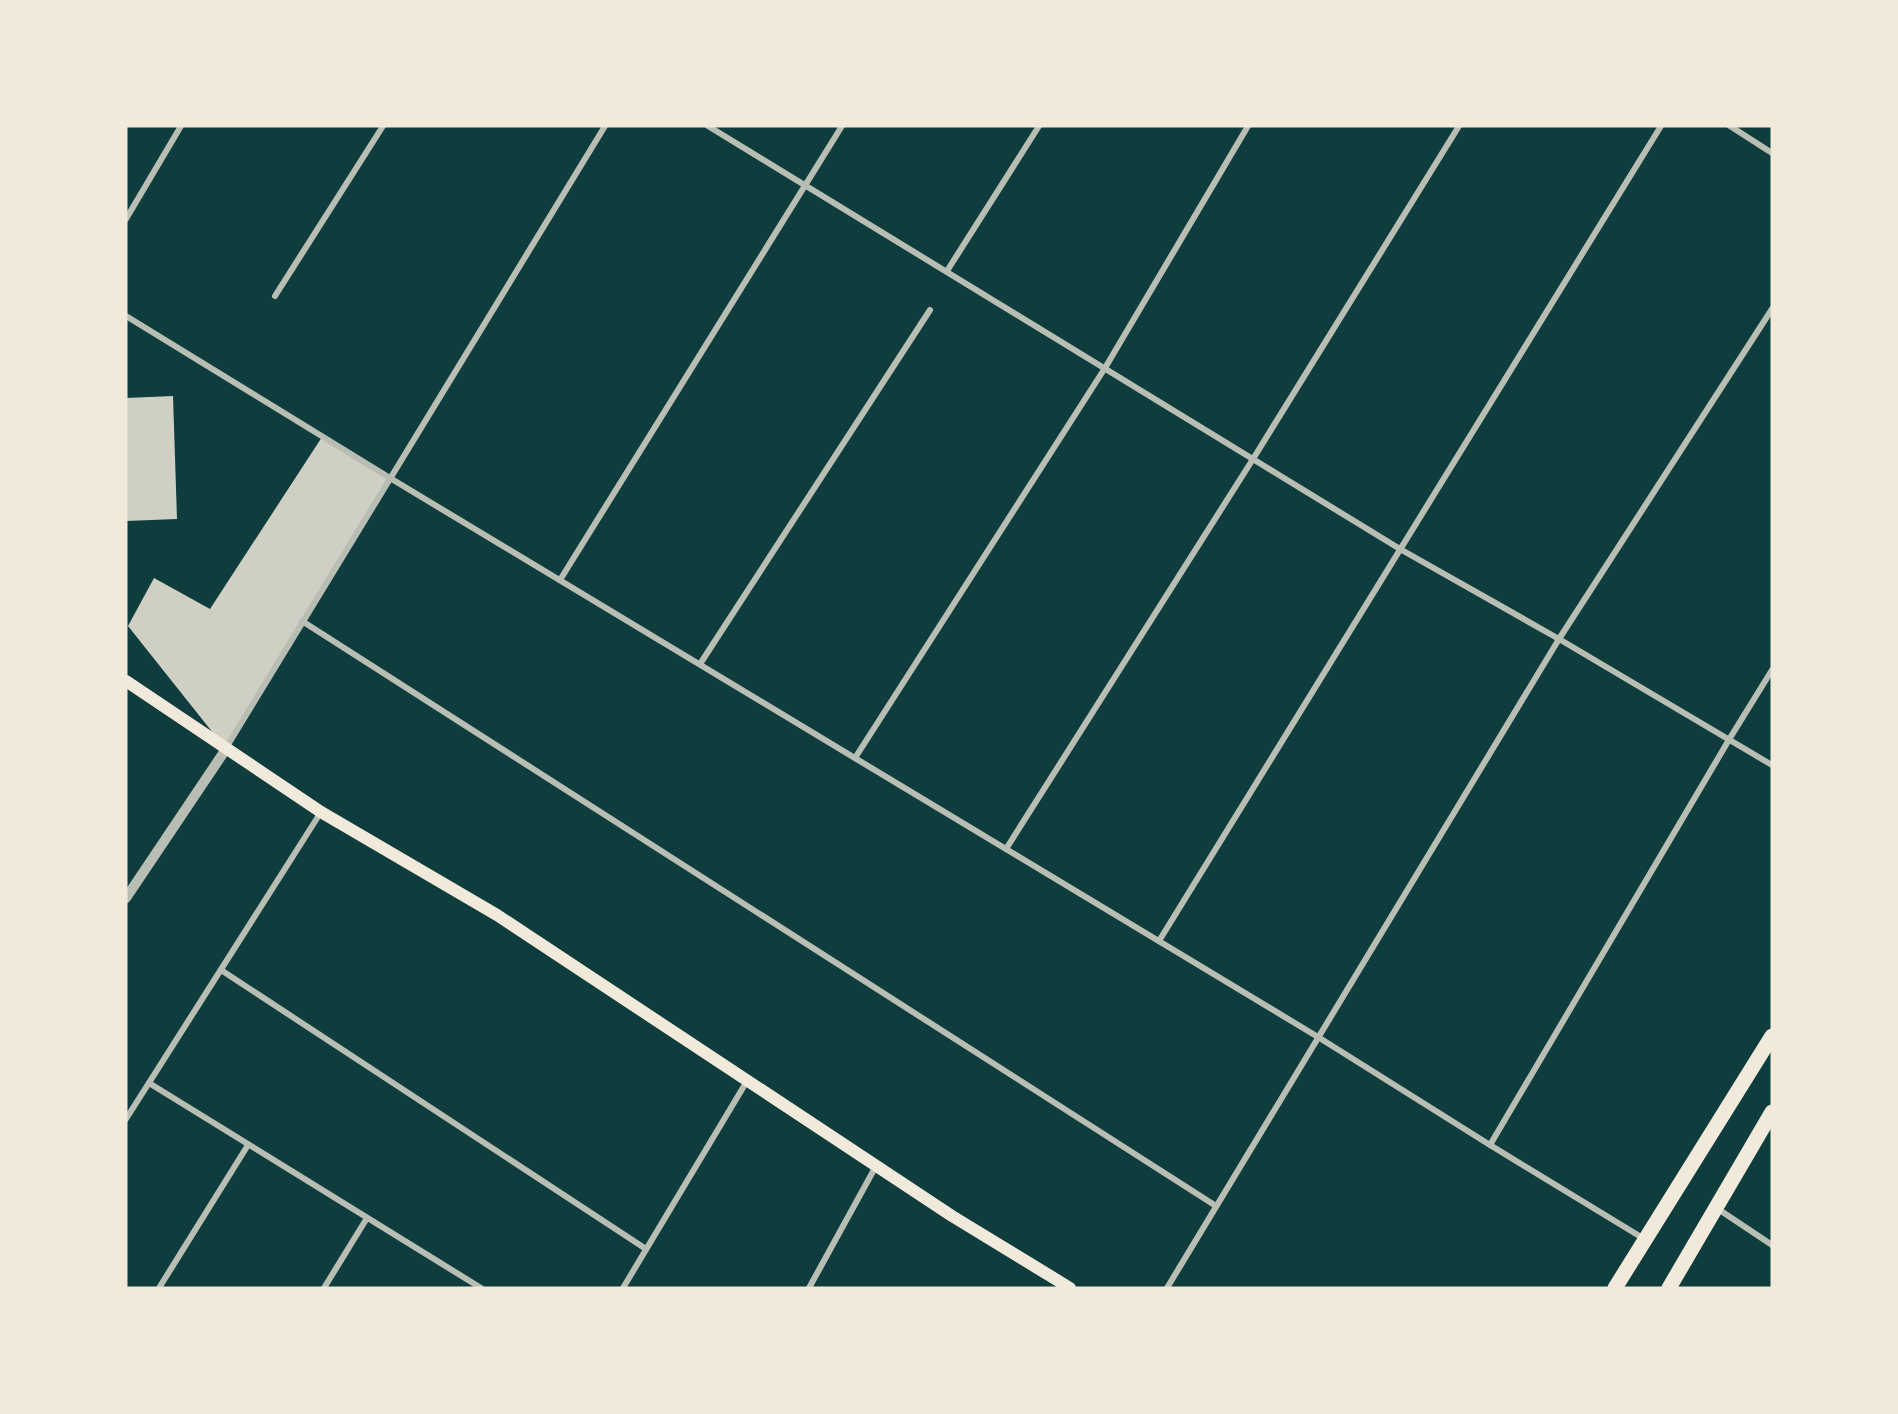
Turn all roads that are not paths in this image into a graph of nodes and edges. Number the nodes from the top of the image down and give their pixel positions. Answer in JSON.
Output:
{"nodes":[{"id":1,"x":181,"y":126,"type":"edge"},
{"id":2,"x":383,"y":126,"type":"edge"},
{"id":3,"x":605,"y":126,"type":"edge"},
{"id":4,"x":708,"y":126,"type":"edge"},
{"id":5,"x":843,"y":126,"type":"edge"},
{"id":6,"x":1039,"y":126,"type":"edge"},
{"id":7,"x":1248,"y":126,"type":"edge"},
{"id":8,"x":1459,"y":126,"type":"edge"},
{"id":9,"x":1661,"y":126,"type":"edge"},
{"id":10,"x":1730,"y":126,"type":"edge"},
{"id":11,"x":1772,"y":153,"type":"edge"},
{"id":12,"x":806,"y":186,"type":"junction"},
{"id":13,"x":126,"y":219,"type":"edge"},
{"id":14,"x":947,"y":271,"type":"junction"},
{"id":15,"x":275,"y":296,"type":"dead end"},
{"id":16,"x":1772,"y":309,"type":"edge"},
{"id":17,"x":930,"y":310,"type":"dead end"},
{"id":18,"x":126,"y":316,"type":"edge"},
{"id":19,"x":1105,"y":368,"type":"junction"},
{"id":20,"x":1253,"y":459,"type":"junction"},
{"id":21,"x":390,"y":478,"type":"junction"},
{"id":22,"x":1400,"y":549,"type":"junction"},
{"id":23,"x":560,"y":580,"type":"junction"},
{"id":24,"x":302,"y":621,"type":"junction"},
{"id":25,"x":1559,"y":639,"type":"junction"},
{"id":26,"x":700,"y":664,"type":"junction"},
{"id":27,"x":1772,"y":670,"type":"edge"},
{"id":28,"x":126,"y":681,"type":"edge"},
{"id":29,"x":1730,"y":738,"type":"junction"},
{"id":30,"x":226,"y":749,"type":"junction"},
{"id":31,"x":855,"y":758,"type":"junction"},
{"id":32,"x":1772,"y":765,"type":"edge"},
{"id":33,"x":321,"y":812,"type":"junction"},
{"id":34,"x":1006,"y":849,"type":"junction"},
{"id":35,"x":126,"y":898,"type":"edge"},
{"id":36,"x":1159,"y":941,"type":"junction"},
{"id":37,"x":221,"y":970,"type":"junction"},
{"id":38,"x":1772,"y":1036,"type":"edge"},
{"id":39,"x":1318,"y":1037,"type":"junction"},
{"id":40,"x":747,"y":1080,"type":"junction"},
{"id":41,"x":148,"y":1083,"type":"junction"},
{"id":42,"x":1772,"y":1112,"type":"edge"},
{"id":43,"x":126,"y":1119,"type":"edge"},
{"id":44,"x":248,"y":1145,"type":"junction"},
{"id":45,"x":1490,"y":1145,"type":"junction"},
{"id":46,"x":876,"y":1166,"type":"junction"},
{"id":47,"x":1216,"y":1206,"type":"junction"},
{"id":48,"x":1716,"y":1208,"type":"junction"},
{"id":49,"x":367,"y":1218,"type":"junction"},
{"id":50,"x":1646,"y":1240,"type":"junction"},
{"id":51,"x":1772,"y":1245,"type":"edge"},
{"id":52,"x":646,"y":1249,"type":"junction"},
{"id":53,"x":159,"y":1288,"type":"edge"},
{"id":54,"x":324,"y":1288,"type":"edge"},
{"id":55,"x":479,"y":1288,"type":"edge"},
{"id":56,"x":623,"y":1288,"type":"edge"},
{"id":57,"x":809,"y":1288,"type":"edge"},
{"id":58,"x":1070,"y":1288,"type":"edge"},
{"id":59,"x":1167,"y":1288,"type":"edge"},
{"id":60,"x":1616,"y":1288,"type":"edge"},
{"id":61,"x":1670,"y":1288,"type":"edge"}],
"edges":[{"from":1,"to":13,"type":"street"},
{"from":2,"to":15,"type":"street"},
{"from":3,"to":21,"type":"street"},
{"from":4,"to":12,"type":"street"},
{"from":5,"to":12,"type":"street"},
{"from":6,"to":14,"type":"street"},
{"from":7,"to":19,"type":"street"},
{"from":8,"to":20,"type":"street"},
{"from":9,"to":22,"type":"street"},
{"from":10,"to":11,"type":"street"},
{"from":12,"to":14,"type":"street"},
{"from":12,"to":23,"type":"street"},
{"from":14,"to":19,"type":"street"},
{"from":16,"to":25,"type":"street"},
{"from":17,"to":26,"type":"street"},
{"from":18,"to":21,"type":"street"},
{"from":19,"to":20,"type":"street"},
{"from":19,"to":31,"type":"street"},
{"from":20,"to":22,"type":"street"},
{"from":20,"to":34,"type":"street"},
{"from":21,"to":23,"type":"street"},
{"from":21,"to":24,"type":"street"},
{"from":22,"to":25,"type":"street"},
{"from":22,"to":36,"type":"street"},
{"from":23,"to":26,"type":"street"},
{"from":24,"to":30,"type":"street"},
{"from":24,"to":47,"type":"street"},
{"from":25,"to":29,"type":"street"},
{"from":25,"to":39,"type":"street"},
{"from":26,"to":31,"type":"street"},
{"from":27,"to":29,"type":"street"},
{"from":28,"to":30,"type":"main road"},
{"from":29,"to":32,"type":"street"},
{"from":29,"to":45,"type":"street"},
{"from":30,"to":33,"type":"main road"},
{"from":30,"to":35,"type":"street"},
{"from":31,"to":34,"type":"street"},
{"from":33,"to":37,"type":"street"},
{"from":33,"to":40,"type":"main road"},
{"from":34,"to":36,"type":"street"},
{"from":36,"to":39,"type":"street"},
{"from":37,"to":41,"type":"street"},
{"from":37,"to":52,"type":"street"},
{"from":38,"to":50,"type":"main road"},
{"from":39,"to":45,"type":"street"},
{"from":39,"to":47,"type":"street"},
{"from":40,"to":46,"type":"main road"},
{"from":40,"to":52,"type":"street"},
{"from":41,"to":43,"type":"street"},
{"from":41,"to":44,"type":"street"},
{"from":42,"to":48,"type":"main road"},
{"from":44,"to":49,"type":"street"},
{"from":44,"to":53,"type":"street"},
{"from":45,"to":50,"type":"street"},
{"from":46,"to":57,"type":"street"},
{"from":46,"to":58,"type":"main road"},
{"from":47,"to":59,"type":"street"},
{"from":48,"to":51,"type":"street"},
{"from":48,"to":61,"type":"main road"},
{"from":49,"to":54,"type":"street"},
{"from":49,"to":55,"type":"street"},
{"from":50,"to":60,"type":"main road"},
{"from":52,"to":56,"type":"street"}]}
